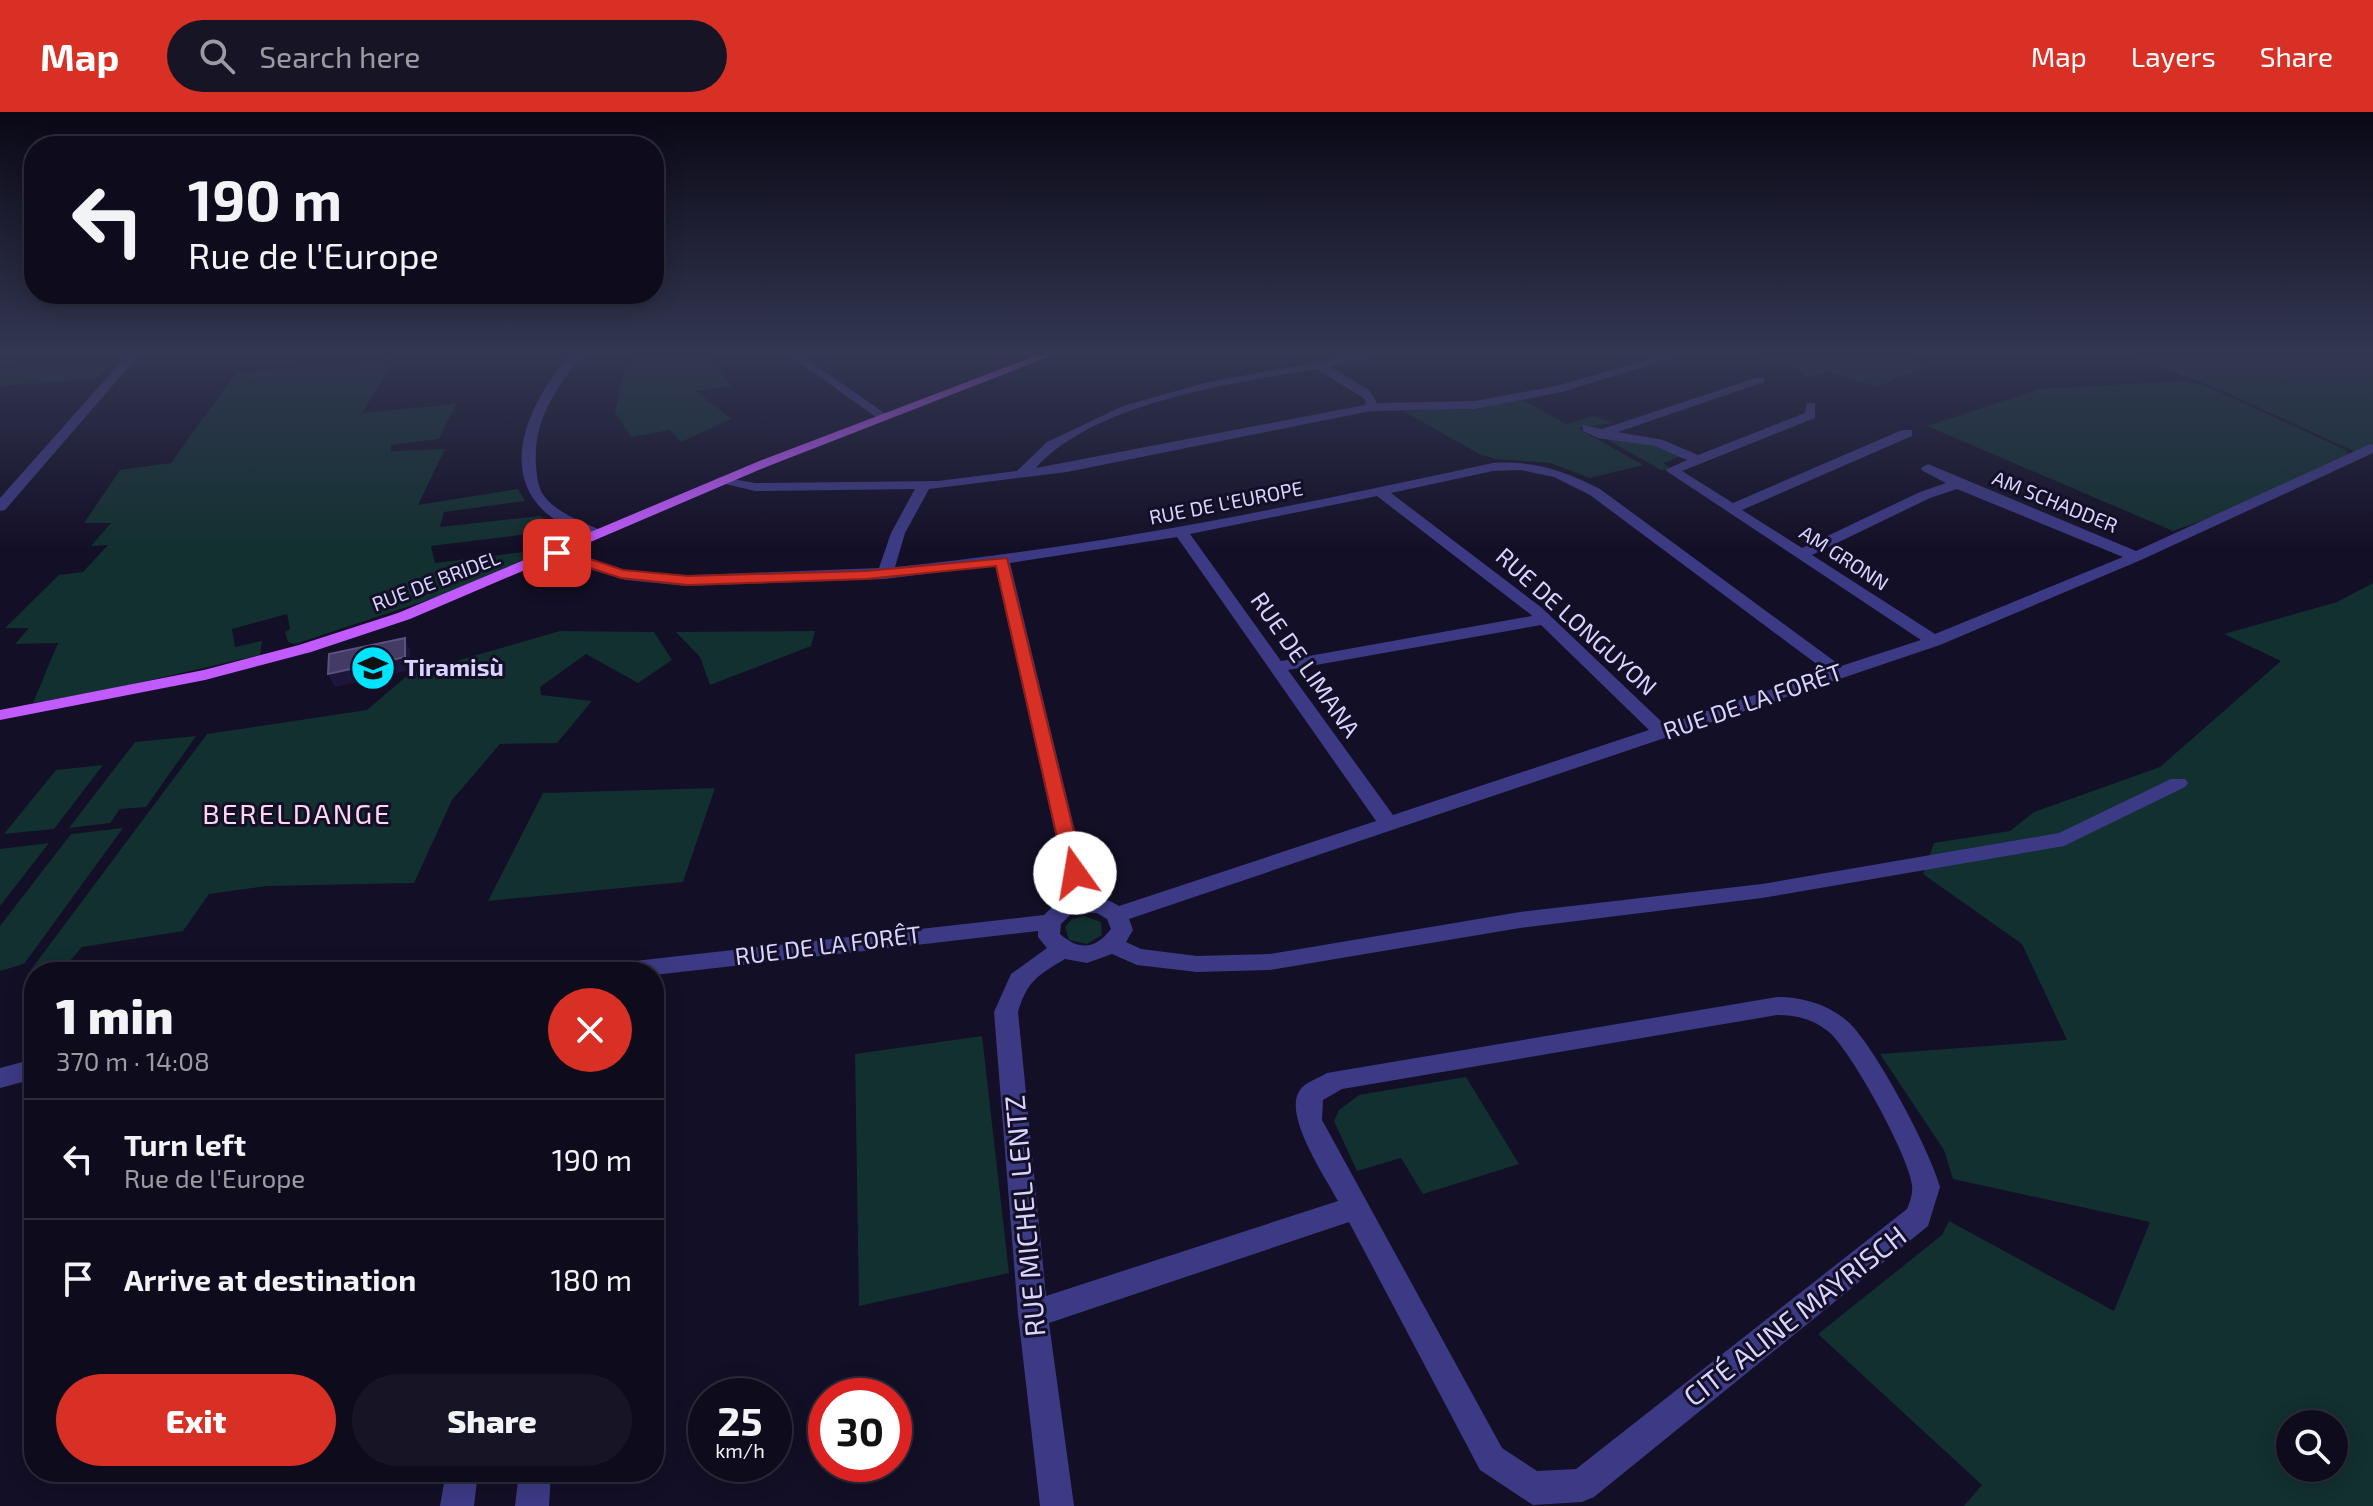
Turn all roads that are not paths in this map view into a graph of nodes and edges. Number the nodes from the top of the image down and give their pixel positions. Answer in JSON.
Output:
{"nodes":[{"id":1,"x":76,"y":420,"type":"edge"},
{"id":2,"x":534,"y":420,"type":"edge"},
{"id":3,"x":876,"y":420,"type":"edge"},
{"id":4,"x":1107,"y":420,"type":"edge"},
{"id":5,"x":1315,"y":420,"type":"edge"},
{"id":6,"x":1626,"y":420,"type":"edge"},
{"id":7,"x":1798,"y":420,"type":"edge"},
{"id":8,"x":1907,"y":433,"type":"dead end"},
{"id":9,"x":2373,"y":448,"type":"edge"},
{"id":10,"x":1699,"y":460,"type":"junction"},
{"id":11,"x":1928,"y":468,"type":"dead end"},
{"id":12,"x":1021,"y":474,"type":"junction"},
{"id":13,"x":720,"y":481,"type":"junction"},
{"id":14,"x":1958,"y":484,"type":"junction"},
{"id":15,"x":924,"y":486,"type":"junction"},
{"id":16,"x":1380,"y":492,"type":"junction"},
{"id":17,"x":0,"y":507,"type":"edge"},
{"id":18,"x":1732,"y":509,"type":"junction"},
{"id":19,"x":597,"y":534,"type":"junction"},
{"id":20,"x":1182,"y":534,"type":"junction"},
{"id":21,"x":557,"y":553,"type":"junction"},
{"id":22,"x":1802,"y":554,"type":"junction"},
{"id":23,"x":2136,"y":557,"type":"junction"},
{"id":24,"x":1002,"y":561,"type":"junction"},
{"id":25,"x":885,"y":574,"type":"junction"},
{"id":26,"x":1540,"y":615,"type":"junction"},
{"id":27,"x":1934,"y":641,"type":"junction"},
{"id":28,"x":1274,"y":662,"type":"junction"},
{"id":29,"x":1839,"y":673,"type":"junction"},
{"id":30,"x":0,"y":715,"type":"edge"},
{"id":31,"x":1662,"y":732,"type":"junction"},
{"id":32,"x":2178,"y":783,"type":"dead end"},
{"id":33,"x":1389,"y":824,"type":"junction"},
{"id":34,"x":1082,"y":904,"type":"junction"},
{"id":35,"x":1117,"y":915,"type":"junction"},
{"id":36,"x":1050,"y":922,"type":"junction"},
{"id":37,"x":1113,"y":945,"type":"junction"},
{"id":38,"x":1061,"y":950,"type":"junction"},
{"id":39,"x":664,"y":966,"type":"edge"},
{"id":40,"x":24,"y":1072,"type":"edge"},
{"id":41,"x":0,"y":1078,"type":"edge"},
{"id":42,"x":1355,"y":1208,"type":"junction"},
{"id":43,"x":1033,"y":1314,"type":"junction"},
{"id":44,"x":461,"y":1482,"type":"edge"},
{"id":45,"x":534,"y":1482,"type":"edge"},
{"id":46,"x":457,"y":1506,"type":"edge"},
{"id":47,"x":532,"y":1506,"type":"edge"},
{"id":48,"x":1057,"y":1506,"type":"edge"}],
"edges":[{"from":1,"to":17,"type":"street"},
{"from":2,"to":19,"type":"street"},
{"from":3,"to":13,"type":"main road","name":"RUE DE BRIDEL"},
{"from":4,"to":12,"type":"street"},
{"from":5,"to":12,"type":"street"},
{"from":6,"to":10,"type":"street"},
{"from":7,"to":10,"type":"street","name":"AM GRONN"},
{"from":8,"to":18,"type":"street"},
{"from":9,"to":23,"type":"street","name":"RUE DE LA FORÊT"},
{"from":10,"to":18,"type":"street","name":"AM GRONN"},
{"from":11,"to":14,"type":"street","name":"AM SCHADDER"},
{"from":12,"to":15,"type":"street"},
{"from":13,"to":15,"type":"street"},
{"from":13,"to":19,"type":"main road","name":"RUE DE BRIDEL"},
{"from":14,"to":22,"type":"street","name":"AM SCHADDER"},
{"from":14,"to":23,"type":"street","name":"AM SCHADDER"},
{"from":15,"to":25,"type":"street"},
{"from":16,"to":20,"type":"street","name":"RUE DE L'EUROPE"},
{"from":16,"to":26,"type":"street","name":"RUE DE LONGUYON"},
{"from":16,"to":29,"type":"street","name":"RUE DE L'EUROPE"},
{"from":18,"to":22,"type":"street","name":"AM GRONN"},
{"from":19,"to":21,"type":"main road","name":"RUE DE BRIDEL"},
{"from":20,"to":24,"type":"street","name":"RUE DE L'EUROPE"},
{"from":20,"to":28,"type":"street","name":"RUE DE LIMANA"},
{"from":21,"to":25,"type":"street","name":"RUE DE L'EUROPE"},
{"from":21,"to":30,"type":"main road","name":"RUE DE BRIDEL"},
{"from":22,"to":27,"type":"street","name":"AM GRONN"},
{"from":23,"to":27,"type":"street","name":"RUE DE LA FORÊT"},
{"from":24,"to":25,"type":"street","name":"RUE DE L'EUROPE"},
{"from":24,"to":34,"type":"street"},
{"from":26,"to":28,"type":"street"},
{"from":26,"to":31,"type":"street","name":"RUE DE LONGUYON"},
{"from":27,"to":29,"type":"street","name":"RUE DE LA FORÊT"},
{"from":28,"to":33,"type":"street","name":"RUE DE LIMANA"},
{"from":29,"to":31,"type":"street","name":"RUE DE LA FORÊT"},
{"from":31,"to":33,"type":"street","name":"RUE DE LA FORÊT"},
{"from":32,"to":37,"type":"street"},
{"from":33,"to":35,"type":"street","name":"RUE DE LA FORÊT"},
{"from":34,"to":35,"type":"street"},
{"from":34,"to":36,"type":"street"},
{"from":35,"to":37,"type":"street"},
{"from":36,"to":38,"type":"street"},
{"from":36,"to":39,"type":"street","name":"RUE DE LA FORÊT"},
{"from":37,"to":38,"type":"street"},
{"from":38,"to":43,"type":"street","name":"RUE MICHEL LENTZ"},
{"from":40,"to":41,"type":"street"},
{"from":42,"to":42,"type":"street","name":"CITÉ ALINE MAYRISCH"},
{"from":42,"to":43,"type":"street"},
{"from":43,"to":48,"type":"street","name":"RUE MICHEL LENTZ"},
{"from":44,"to":46,"type":"street"},
{"from":45,"to":47,"type":"street"}]}
